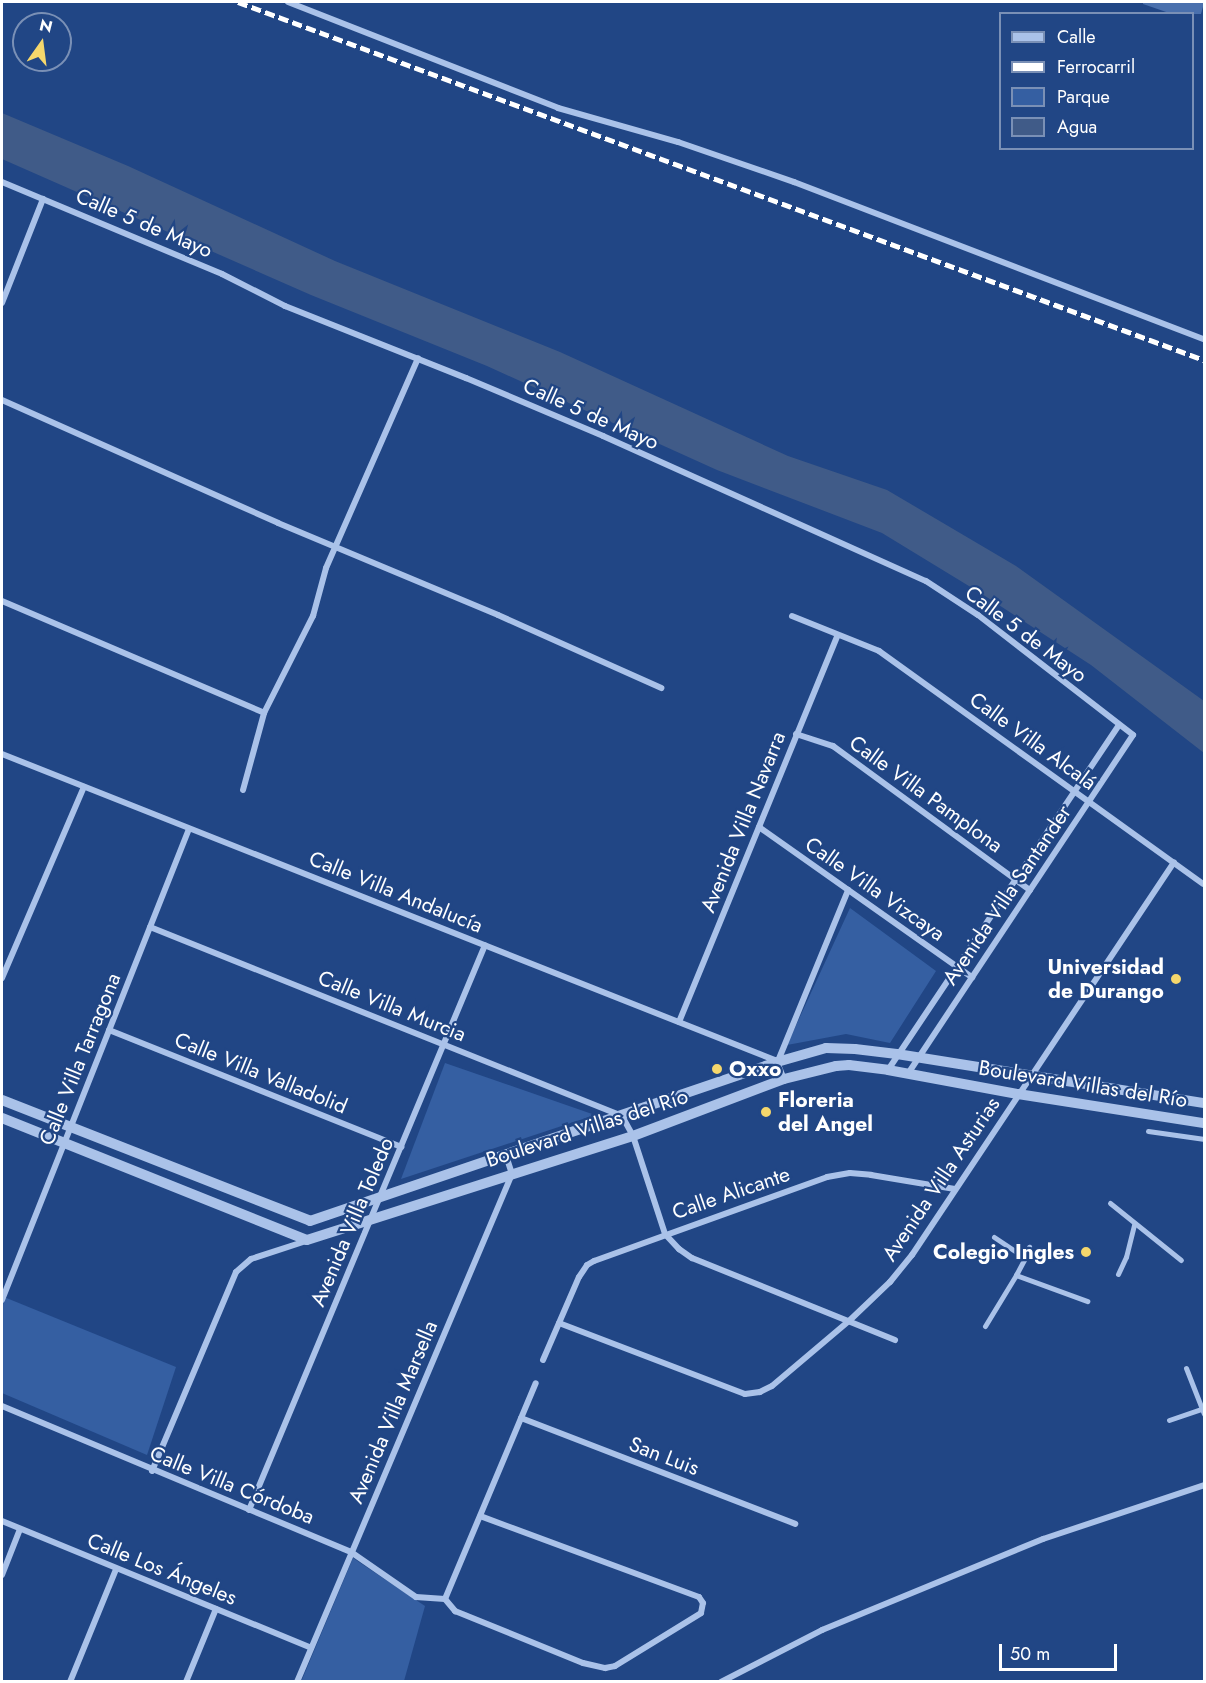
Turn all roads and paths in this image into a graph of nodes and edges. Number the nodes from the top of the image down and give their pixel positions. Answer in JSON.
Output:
{"nodes":[{"id":1,"x":288,"y":2,"type":"edge"},
{"id":2,"x":2,"y":182,"type":"edge"},
{"id":3,"x":43,"y":199,"type":"junction"},
{"id":4,"x":2,"y":303,"type":"edge"},
{"id":5,"x":1204,"y":339,"type":"edge"},
{"id":6,"x":418,"y":358,"type":"junction"},
{"id":7,"x":2,"y":400,"type":"edge"},
{"id":8,"x":336,"y":548,"type":"junction"},
{"id":9,"x":2,"y":601,"type":"edge"},
{"id":10,"x":792,"y":616,"type":"dead end"},
{"id":11,"x":838,"y":635,"type":"junction"},
{"id":12,"x":661,"y":688,"type":"dead end"},
{"id":13,"x":264,"y":713,"type":"junction"},
{"id":14,"x":1118,"y":726,"type":"junction"},
{"id":15,"x":796,"y":734,"type":"junction"},
{"id":16,"x":1133,"y":735,"type":"joint"},
{"id":17,"x":2,"y":754,"type":"edge"},
{"id":18,"x":84,"y":787,"type":"junction"},
{"id":19,"x":243,"y":790,"type":"dead end"},
{"id":20,"x":1074,"y":791,"type":"junction"},
{"id":21,"x":1089,"y":802,"type":"junction"},
{"id":22,"x":759,"y":827,"type":"junction"},
{"id":23,"x":189,"y":829,"type":"junction"},
{"id":24,"x":1173,"y":862,"type":"junction"},
{"id":25,"x":1015,"y":880,"type":"junction"},
{"id":26,"x":1203,"y":884,"type":"edge"},
{"id":27,"x":848,"y":890,"type":"junction"},
{"id":28,"x":1030,"y":890,"type":"junction"},
{"id":29,"x":150,"y":927,"type":"junction"},
{"id":30,"x":485,"y":945,"type":"junction"},
{"id":31,"x":957,"y":966,"type":"junction"},
{"id":32,"x":972,"y":977,"type":"junction"},
{"id":33,"x":2,"y":978,"type":"edge"},
{"id":34,"x":679,"y":1022,"type":"junction"},
{"id":35,"x":109,"y":1030,"type":"junction"},
{"id":36,"x":445,"y":1045,"type":"junction"},
{"id":37,"x":897,"y":1054,"type":"junction"},
{"id":38,"x":918,"y":1058,"type":"junction"},
{"id":39,"x":777,"y":1062,"type":"junction"},
{"id":40,"x":888,"y":1070,"type":"junction"},
{"id":41,"x":908,"y":1074,"type":"junction"},
{"id":42,"x":1030,"y":1076,"type":"junction"},
{"id":43,"x":783,"y":1079,"type":"junction"},
{"id":44,"x":1018,"y":1094,"type":"junction"},
{"id":45,"x":2,"y":1100,"type":"edge"},
{"id":46,"x":1204,"y":1103,"type":"edge"},
{"id":47,"x":622,"y":1116,"type":"junction"},
{"id":48,"x":2,"y":1118,"type":"edge"},
{"id":49,"x":1204,"y":1123,"type":"edge"},
{"id":50,"x":70,"y":1127,"type":"junction"},
{"id":51,"x":1148,"y":1131,"type":"dead end"},
{"id":52,"x":633,"y":1136,"type":"junction"},
{"id":53,"x":1204,"y":1139,"type":"edge"},
{"id":54,"x":64,"y":1143,"type":"junction"},
{"id":55,"x":401,"y":1147,"type":"junction"},
{"id":56,"x":506,"y":1155,"type":"junction"},
{"id":57,"x":512,"y":1174,"type":"junction"},
{"id":58,"x":954,"y":1190,"type":"junction"},
{"id":59,"x":382,"y":1198,"type":"junction"},
{"id":60,"x":1110,"y":1203,"type":"dead end"},
{"id":61,"x":372,"y":1219,"type":"junction"},
{"id":62,"x":1134,"y":1224,"type":"junction"},
{"id":63,"x":665,"y":1234,"type":"junction"},
{"id":64,"x":994,"y":1237,"type":"dead end"},
{"id":65,"x":307,"y":1240,"type":"junction"},
{"id":66,"x":1029,"y":1247,"type":"dead end"},
{"id":67,"x":1025,"y":1258,"type":"junction"},
{"id":68,"x":1180,"y":1260,"type":"dead end"},
{"id":69,"x":1119,"y":1274,"type":"dead end"},
{"id":70,"x":1016,"y":1275,"type":"junction"},
{"id":71,"x":2,"y":1300,"type":"edge"},
{"id":72,"x":1087,"y":1301,"type":"dead end"},
{"id":73,"x":849,"y":1321,"type":"junction"},
{"id":74,"x":559,"y":1323,"type":"junction"},
{"id":75,"x":985,"y":1326,"type":"dead end"},
{"id":76,"x":895,"y":1340,"type":"dead end"},
{"id":77,"x":543,"y":1360,"type":"dead end"},
{"id":78,"x":1186,"y":1368,"type":"dead end"},
{"id":79,"x":536,"y":1383,"type":"dead end"},
{"id":80,"x":2,"y":1406,"type":"edge"},
{"id":81,"x":1203,"y":1410,"type":"edge"},
{"id":82,"x":521,"y":1418,"type":"junction"},
{"id":83,"x":1169,"y":1420,"type":"dead end"},
{"id":84,"x":152,"y":1471,"type":"junction"},
{"id":85,"x":1204,"y":1485,"type":"edge"},
{"id":86,"x":249,"y":1510,"type":"junction"},
{"id":87,"x":480,"y":1516,"type":"junction"},
{"id":88,"x":2,"y":1521,"type":"edge"},
{"id":89,"x":795,"y":1524,"type":"dead end"},
{"id":90,"x":20,"y":1529,"type":"junction"},
{"id":91,"x":351,"y":1552,"type":"junction"},
{"id":92,"x":116,"y":1569,"type":"junction"},
{"id":93,"x":2,"y":1575,"type":"edge"},
{"id":94,"x":445,"y":1599,"type":"junction"},
{"id":95,"x":216,"y":1610,"type":"junction"},
{"id":96,"x":311,"y":1648,"type":"junction"},
{"id":97,"x":70,"y":1682,"type":"edge"},
{"id":98,"x":186,"y":1682,"type":"edge"},
{"id":99,"x":297,"y":1682,"type":"edge"},
{"id":100,"x":721,"y":1682,"type":"edge"}],
"edges":[{"from":1,"to":5,"type":"street"},
{"from":2,"to":3,"type":"street","name":"Calle 5 de Mayo"},
{"from":3,"to":4,"type":"street"},
{"from":3,"to":6,"type":"street","name":"Calle 5 de Mayo"},
{"from":6,"to":8,"type":"street"},
{"from":6,"to":14,"type":"street","name":"Calle 5 de Mayo"},
{"from":7,"to":8,"type":"street"},
{"from":8,"to":12,"type":"street"},
{"from":8,"to":13,"type":"street"},
{"from":9,"to":13,"type":"street"},
{"from":10,"to":11,"type":"street","name":"Calle Villa Alcalá"},
{"from":11,"to":15,"type":"street","name":"Avenida Villa Navarra"},
{"from":11,"to":20,"type":"street","name":"Calle Villa Alcalá"},
{"from":13,"to":19,"type":"street"},
{"from":14,"to":16,"type":"street","name":"Calle 5 de Mayo"},
{"from":14,"to":20,"type":"street"},
{"from":15,"to":22,"type":"street","name":"Avenida Villa Navarra"},
{"from":15,"to":25,"type":"street","name":"Calle Villa Pamplona"},
{"from":16,"to":21,"type":"street","name":"Avenida Villa Santander"},
{"from":17,"to":18,"type":"street","name":"Calle Villa Andalucía"},
{"from":18,"to":23,"type":"street","name":"Calle Villa Andalucía"},
{"from":18,"to":33,"type":"street"},
{"from":20,"to":21,"type":"street","name":"Calle Villa Alcalá"},
{"from":20,"to":25,"type":"street"},
{"from":21,"to":24,"type":"street","name":"Calle Villa Alcalá"},
{"from":21,"to":28,"type":"street","name":"Avenida Villa Santander"},
{"from":22,"to":27,"type":"street","name":"Calle Villa Vizcaya"},
{"from":22,"to":34,"type":"street","name":"Avenida Villa Navarra"},
{"from":23,"to":29,"type":"street","name":"Calle Villa Tarragona"},
{"from":23,"to":30,"type":"street","name":"Calle Villa Andalucía"},
{"from":24,"to":26,"type":"street","name":"Calle Villa Alcalá"},
{"from":24,"to":42,"type":"street","name":"Avenida Villa Asturias"},
{"from":25,"to":28,"type":"street","name":"Calle Villa Pamplona"},
{"from":25,"to":31,"type":"street"},
{"from":27,"to":31,"type":"street","name":"Calle Villa Vizcaya"},
{"from":27,"to":39,"type":"street"},
{"from":28,"to":32,"type":"street","name":"Avenida Villa Santander"},
{"from":29,"to":35,"type":"street","name":"Calle Villa Tarragona"},
{"from":29,"to":36,"type":"street","name":"Calle Villa Murcia"},
{"from":30,"to":34,"type":"street","name":"Calle Villa Andalucía"},
{"from":30,"to":36,"type":"street","name":"Avenida Villa Toledo"},
{"from":31,"to":32,"type":"street","name":"Calle Villa Vizcaya"},
{"from":31,"to":37,"type":"street"},
{"from":32,"to":38,"type":"street","name":"Avenida Villa Santander"},
{"from":34,"to":39,"type":"street","name":"Calle Villa Andalucía"},
{"from":35,"to":50,"type":"street","name":"Calle Villa Tarragona"},
{"from":35,"to":55,"type":"street","name":"Calle Villa Valladolid"},
{"from":36,"to":47,"type":"street","name":"Calle Villa Murcia"},
{"from":36,"to":55,"type":"street","name":"Avenida Villa Toledo"},
{"from":37,"to":38,"type":"street","name":"Boulevard Villas del Río"},
{"from":37,"to":39,"type":"street","name":"Boulevard Villas del Río"},
{"from":37,"to":40,"type":"street"},
{"from":38,"to":41,"type":"street","name":"Avenida Villa Santander"},
{"from":38,"to":42,"type":"street","name":"Boulevard Villas del Río"},
{"from":39,"to":43,"type":"street"},
{"from":39,"to":47,"type":"street","name":"Boulevard Villas del Río"},
{"from":40,"to":41,"type":"street","name":"Boulevard Villas del Río"},
{"from":40,"to":43,"type":"street","name":"Boulevard Villas del Río"},
{"from":41,"to":44,"type":"street","name":"Boulevard Villas del Río"},
{"from":42,"to":44,"type":"street","name":"Avenida Villa Asturias"},
{"from":42,"to":46,"type":"street","name":"Boulevard Villas del Río"},
{"from":43,"to":52,"type":"street","name":"Boulevard Villas del Río"},
{"from":44,"to":49,"type":"street","name":"Boulevard Villas del Río"},
{"from":44,"to":58,"type":"street","name":"Avenida Villa Asturias"},
{"from":45,"to":50,"type":"street","name":"Boulevard Villas del Río"},
{"from":47,"to":52,"type":"street"},
{"from":47,"to":56,"type":"street","name":"Boulevard Villas del Río"},
{"from":48,"to":54,"type":"street"},
{"from":50,"to":54,"type":"street","name":"Calle Villa Tarragona"},
{"from":50,"to":59,"type":"street","name":"Boulevard Villas del Río"},
{"from":51,"to":53,"type":"street"},
{"from":52,"to":57,"type":"street","name":"Boulevard Villas del Río"},
{"from":52,"to":63,"type":"street"},
{"from":54,"to":65,"type":"street"},
{"from":54,"to":71,"type":"street","name":"Calle Villa Tarragona"},
{"from":55,"to":59,"type":"street","name":"Avenida Villa Toledo"},
{"from":56,"to":57,"type":"street"},
{"from":56,"to":59,"type":"street","name":"Boulevard Villas del Río"},
{"from":57,"to":61,"type":"street","name":"Boulevard Villas del Río"},
{"from":57,"to":91,"type":"street","name":"Avenida Villa Marsella"},
{"from":58,"to":63,"type":"street","name":"Calle Alicante"},
{"from":58,"to":73,"type":"street","name":"Avenida Villa Asturias"},
{"from":59,"to":61,"type":"street","name":"Avenida Villa Toledo"},
{"from":60,"to":62,"type":"street"},
{"from":61,"to":65,"type":"street","name":"Boulevard Villas del Río"},
{"from":61,"to":86,"type":"street","name":"Avenida Villa Toledo"},
{"from":62,"to":68,"type":"street"},
{"from":62,"to":69,"type":"street"},
{"from":63,"to":73,"type":"street"},
{"from":63,"to":74,"type":"street","name":"Calle Alicante"},
{"from":64,"to":67,"type":"street"},
{"from":65,"to":84,"type":"street"},
{"from":66,"to":67,"type":"street"},
{"from":67,"to":70,"type":"street"},
{"from":70,"to":72,"type":"street"},
{"from":70,"to":75,"type":"street"},
{"from":73,"to":74,"type":"street","name":"Avenida Villa Asturias"},
{"from":73,"to":76,"type":"street"},
{"from":74,"to":77,"type":"street","name":"Calle Alicante"},
{"from":78,"to":81,"type":"street"},
{"from":79,"to":82,"type":"street"},
{"from":80,"to":84,"type":"street","name":"Calle Villa Córdoba"},
{"from":81,"to":83,"type":"street"},
{"from":82,"to":87,"type":"street"},
{"from":82,"to":89,"type":"street","name":"San Luis"},
{"from":84,"to":86,"type":"street","name":"Calle Villa Córdoba"},
{"from":85,"to":100,"type":"street"},
{"from":86,"to":91,"type":"street","name":"Calle Villa Córdoba"},
{"from":87,"to":94,"type":"street"},
{"from":87,"to":94,"type":"street"},
{"from":88,"to":90,"type":"street","name":"Calle Los Ángeles"},
{"from":90,"to":92,"type":"street","name":"Calle Los Ángeles"},
{"from":90,"to":93,"type":"street"},
{"from":91,"to":94,"type":"street","name":"Calle Villa Córdoba"},
{"from":91,"to":96,"type":"street","name":"Avenida Villa Marsella"},
{"from":92,"to":95,"type":"street","name":"Calle Los Ángeles"},
{"from":92,"to":97,"type":"street"},
{"from":95,"to":96,"type":"street","name":"Calle Los Ángeles"},
{"from":95,"to":98,"type":"street"},
{"from":96,"to":99,"type":"street","name":"Avenida Villa Marsella"}]}
